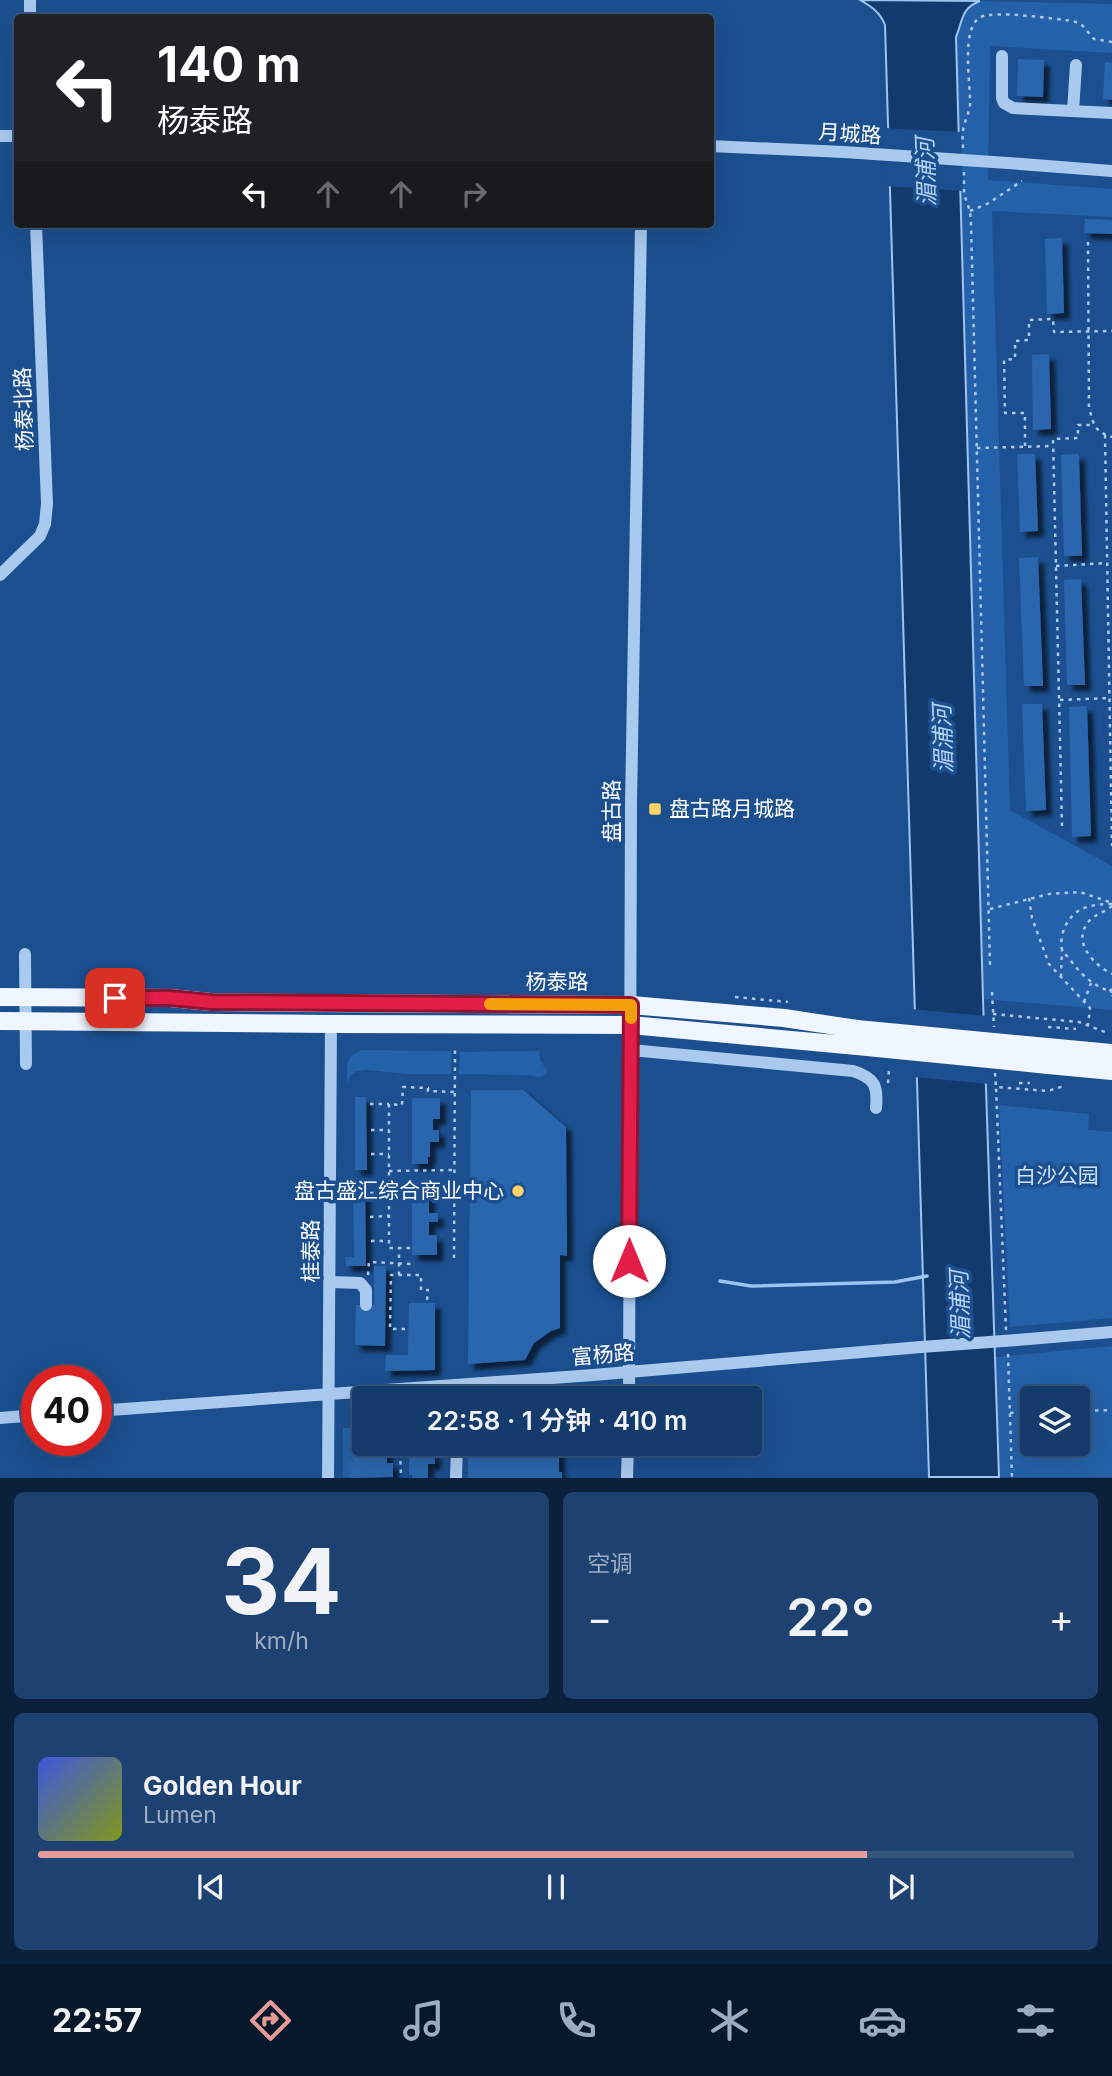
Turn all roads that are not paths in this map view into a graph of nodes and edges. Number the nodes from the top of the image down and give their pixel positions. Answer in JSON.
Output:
{"nodes":[{"id":1,"x":1002,"y":56,"type":"dead end"},
{"id":2,"x":1076,"y":65,"type":"dead end"},
{"id":3,"x":1073,"y":111,"type":"junction"},
{"id":4,"x":1112,"y":113,"type":"edge"},
{"id":5,"x":714,"y":146,"type":"edge"},
{"id":6,"x":1112,"y":171,"type":"edge"},
{"id":7,"x":36,"y":228,"type":"edge"},
{"id":8,"x":641,"y":228,"type":"edge"},
{"id":9,"x":0,"y":575,"type":"edge"},
{"id":10,"x":25,"y":954,"type":"dead end"},
{"id":11,"x":0,"y":997,"type":"edge"},
{"id":12,"x":25,"y":997,"type":"junction"},
{"id":13,"x":631,"y":1005,"type":"junction"},
{"id":14,"x":0,"y":1021,"type":"edge"},
{"id":15,"x":26,"y":1021,"type":"junction"},
{"id":16,"x":331,"y":1024,"type":"junction"},
{"id":17,"x":631,"y":1025,"type":"junction"},
{"id":18,"x":857,"y":1037,"type":"junction"},
{"id":19,"x":631,"y":1050,"type":"junction"},
{"id":20,"x":1112,"y":1053,"type":"edge"},
{"id":21,"x":1047,"y":1056,"type":"junction"},
{"id":22,"x":26,"y":1063,"type":"dead end"},
{"id":23,"x":1112,"y":1071,"type":"edge"},
{"id":24,"x":876,"y":1108,"type":"dead end"},
{"id":25,"x":330,"y":1282,"type":"junction"},
{"id":26,"x":366,"y":1305,"type":"dead end"},
{"id":27,"x":1112,"y":1332,"type":"edge"},
{"id":28,"x":629,"y":1373,"type":"junction"},
{"id":29,"x":511,"y":1386,"type":"edge"},
{"id":30,"x":629,"y":1386,"type":"edge"},
{"id":31,"x":330,"y":1394,"type":"junction"},
{"id":32,"x":352,"y":1394,"type":"edge"},
{"id":33,"x":112,"y":1410,"type":"edge"},
{"id":34,"x":21,"y":1416,"type":"edge"},
{"id":35,"x":0,"y":1418,"type":"edge"},
{"id":36,"x":457,"y":1456,"type":"edge"},
{"id":37,"x":628,"y":1456,"type":"edge"},
{"id":38,"x":328,"y":1478,"type":"edge"},
{"id":39,"x":456,"y":1478,"type":"edge"},
{"id":40,"x":628,"y":1478,"type":"edge"}],
"edges":[{"from":1,"to":3,"type":"street"},
{"from":2,"to":3,"type":"street"},
{"from":3,"to":4,"type":"street"},
{"from":5,"to":6,"type":"street","name":"月城路","bridge":true},
{"from":7,"to":9,"type":"street","name":"杨泰北路"},
{"from":8,"to":13,"type":"street","name":"盘古路"},
{"from":10,"to":12,"type":"street"},
{"from":11,"to":12,"type":"main road","name":"杨泰路"},
{"from":12,"to":13,"type":"main road","name":"杨泰路"},
{"from":12,"to":15,"type":"street"},
{"from":13,"to":17,"type":"street","name":"盘古路"},
{"from":13,"to":18,"type":"main road","name":"杨泰路"},
{"from":14,"to":15,"type":"main road","name":"杨泰路"},
{"from":15,"to":16,"type":"main road","name":"杨泰路"},
{"from":15,"to":22,"type":"street"},
{"from":16,"to":17,"type":"main road","name":"杨泰路"},
{"from":16,"to":25,"type":"street","name":"桂泰路"},
{"from":17,"to":18,"type":"main road","name":"杨泰路"},
{"from":17,"to":19,"type":"street","name":"盘古路"},
{"from":18,"to":21,"type":"main road","name":"杨泰路","bridge":true},
{"from":19,"to":24,"type":"street"},
{"from":19,"to":28,"type":"street","name":"盘古路"},
{"from":20,"to":21,"type":"main road","name":"杨泰路"},
{"from":21,"to":23,"type":"main road","name":"杨泰路"},
{"from":25,"to":26,"type":"street"},
{"from":25,"to":31,"type":"street","name":"桂泰路"},
{"from":27,"to":28,"type":"street","name":"富杨路","bridge":true},
{"from":28,"to":29,"type":"street","name":"富杨路"},
{"from":28,"to":30,"type":"street","name":"盘古路"},
{"from":31,"to":32,"type":"street","name":"富杨路"},
{"from":31,"to":33,"type":"street","name":"富杨路"},
{"from":31,"to":38,"type":"street","name":"桂泰路"},
{"from":34,"to":35,"type":"street"},
{"from":36,"to":39,"type":"street"},
{"from":37,"to":40,"type":"street"}]}
